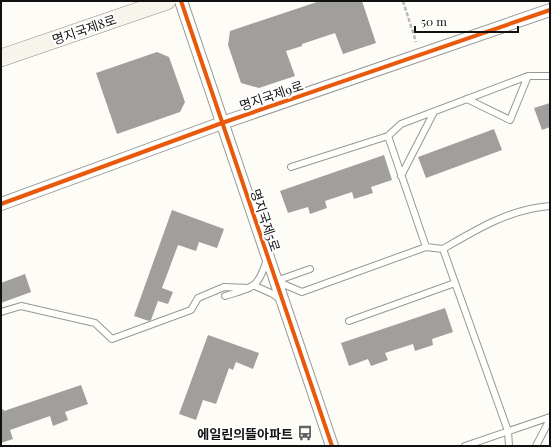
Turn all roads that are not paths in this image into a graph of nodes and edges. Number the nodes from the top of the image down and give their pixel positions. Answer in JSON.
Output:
{"nodes":[{"id":1,"x":167,"y":1,"type":"edge"},
{"id":2,"x":180,"y":1,"type":"edge"},
{"id":3,"x":550,"y":10,"type":"edge"},
{"id":4,"x":1,"y":58,"type":"edge"},
{"id":5,"x":528,"y":76,"type":"junction"},
{"id":6,"x":550,"y":76,"type":"edge"},
{"id":7,"x":467,"y":99,"type":"junction"},
{"id":8,"x":434,"y":112,"type":"junction"},
{"id":9,"x":222,"y":123,"type":"junction"},
{"id":10,"x":388,"y":136,"type":"junction"},
{"id":11,"x":291,"y":167,"type":"dead end"},
{"id":12,"x":400,"y":176,"type":"junction"},
{"id":13,"x":1,"y":204,"type":"edge"},
{"id":14,"x":550,"y":206,"type":"edge"},
{"id":15,"x":426,"y":247,"type":"junction"},
{"id":16,"x":443,"y":249,"type":"junction"},
{"id":17,"x":268,"y":256,"type":"junction"},
{"id":18,"x":310,"y":270,"type":"dead end"},
{"id":19,"x":276,"y":281,"type":"junction"},
{"id":20,"x":455,"y":283,"type":"junction"},
{"id":21,"x":252,"y":287,"type":"junction"},
{"id":22,"x":225,"y":296,"type":"dead end"},
{"id":23,"x":284,"y":302,"type":"junction"},
{"id":24,"x":1,"y":312,"type":"edge"},
{"id":25,"x":348,"y":321,"type":"dead end"},
{"id":26,"x":550,"y":418,"type":"edge"},
{"id":27,"x":508,"y":431,"type":"junction"},
{"id":28,"x":332,"y":446,"type":"edge"},
{"id":29,"x":465,"y":446,"type":"edge"},
{"id":30,"x":509,"y":446,"type":"edge"},
{"id":31,"x":536,"y":446,"type":"edge"}],
"edges":[{"from":1,"to":4,"type":"main road","name":"명지국제8로"},
{"from":2,"to":9,"type":"street","name":"명지국제5로"},
{"from":3,"to":9,"type":"street","name":"명지국제9로"},
{"from":5,"to":6,"type":"lane"},
{"from":5,"to":7,"type":"lane"},
{"from":5,"to":7,"type":"lane"},
{"from":7,"to":8,"type":"lane"},
{"from":8,"to":10,"type":"lane"},
{"from":8,"to":12,"type":"lane"},
{"from":9,"to":13,"type":"street","name":"명지국제9로"},
{"from":9,"to":17,"type":"street","name":"명지국제5로"},
{"from":10,"to":11,"type":"lane"},
{"from":10,"to":12,"type":"lane"},
{"from":12,"to":15,"type":"lane"},
{"from":14,"to":16,"type":"lane"},
{"from":15,"to":16,"type":"lane"},
{"from":15,"to":19,"type":"lane"},
{"from":16,"to":20,"type":"lane"},
{"from":17,"to":19,"type":"street","name":"명지국제5로"},
{"from":17,"to":21,"type":"lane"},
{"from":18,"to":19,"type":"lane"},
{"from":19,"to":23,"type":"street","name":"명지국제5로"},
{"from":20,"to":25,"type":"lane"},
{"from":20,"to":27,"type":"lane"},
{"from":21,"to":22,"type":"lane"},
{"from":21,"to":23,"type":"lane"},
{"from":21,"to":24,"type":"lane"},
{"from":23,"to":28,"type":"street","name":"명지국제5로"},
{"from":26,"to":27,"type":"lane"},
{"from":26,"to":31,"type":"lane"},
{"from":27,"to":29,"type":"lane"},
{"from":27,"to":30,"type":"lane"}]}
